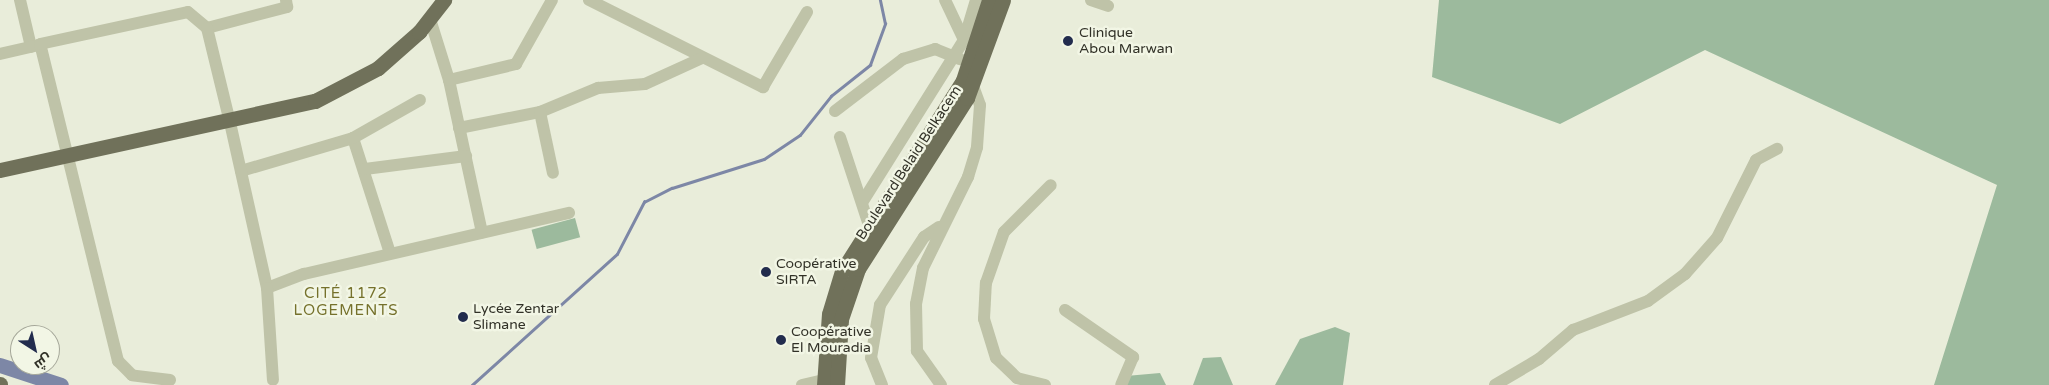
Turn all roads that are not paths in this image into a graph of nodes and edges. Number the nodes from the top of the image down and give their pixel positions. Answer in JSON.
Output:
{"nodes":[{"id":1,"x":20,"y":0,"type":"edge"},
{"id":2,"x":286,"y":0,"type":"edge"},
{"id":3,"x":444,"y":0,"type":"edge"},
{"id":4,"x":552,"y":0,"type":"edge"},
{"id":5,"x":589,"y":0,"type":"edge"},
{"id":6,"x":945,"y":0,"type":"edge"},
{"id":7,"x":976,"y":0,"type":"edge"},
{"id":8,"x":989,"y":0,"type":"edge"},
{"id":9,"x":1003,"y":0,"type":"edge"},
{"id":10,"x":1091,"y":0,"type":"edge"},
{"id":11,"x":1108,"y":6,"type":"dead end"},
{"id":12,"x":808,"y":12,"type":"dead end"},
{"id":13,"x":430,"y":19,"type":"junction"},
{"id":14,"x":207,"y":28,"type":"junction"},
{"id":15,"x":964,"y":40,"type":"junction"},
{"id":16,"x":36,"y":45,"type":"junction"},
{"id":17,"x":0,"y":54,"type":"edge"},
{"id":18,"x":954,"y":55,"type":"junction"},
{"id":19,"x":702,"y":58,"type":"junction"},
{"id":20,"x":969,"y":64,"type":"junction"},
{"id":21,"x":449,"y":80,"type":"junction"},
{"id":22,"x":973,"y":86,"type":"junction"},
{"id":23,"x":420,"y":100,"type":"dead end"},
{"id":24,"x":835,"y":111,"type":"dead end"},
{"id":25,"x":540,"y":112,"type":"junction"},
{"id":26,"x":229,"y":118,"type":"junction"},
{"id":27,"x":459,"y":128,"type":"junction"},
{"id":28,"x":840,"y":137,"type":"dead end"},
{"id":29,"x":353,"y":138,"type":"junction"},
{"id":30,"x":1777,"y":149,"type":"dead end"},
{"id":31,"x":67,"y":155,"type":"junction"},
{"id":32,"x":466,"y":156,"type":"junction"},
{"id":33,"x":365,"y":168,"type":"junction"},
{"id":34,"x":0,"y":170,"type":"edge"},
{"id":35,"x":241,"y":171,"type":"junction"},
{"id":36,"x":553,"y":173,"type":"dead end"},
{"id":37,"x":1051,"y":185,"type":"dead end"},
{"id":38,"x":863,"y":201,"type":"junction"},
{"id":39,"x":569,"y":213,"type":"dead end"},
{"id":40,"x":869,"y":225,"type":"junction"},
{"id":41,"x":940,"y":227,"type":"junction"},
{"id":42,"x":482,"y":232,"type":"junction"},
{"id":43,"x":390,"y":253,"type":"junction"},
{"id":44,"x":267,"y":288,"type":"junction"},
{"id":45,"x":1065,"y":310,"type":"dead end"},
{"id":46,"x":170,"y":380,"type":"dead end"},
{"id":47,"x":273,"y":380,"type":"dead end"},
{"id":48,"x":828,"y":383,"type":"edge"},
{"id":49,"x":802,"y":385,"type":"edge"},
{"id":50,"x":882,"y":385,"type":"edge"},
{"id":51,"x":941,"y":385,"type":"edge"},
{"id":52,"x":1046,"y":385,"type":"edge"},
{"id":53,"x":1121,"y":385,"type":"edge"},
{"id":54,"x":1495,"y":385,"type":"edge"}],
"edges":[{"from":1,"to":16,"type":"street"},
{"from":2,"to":14,"type":"street"},
{"from":3,"to":13,"type":"main road"},
{"from":4,"to":21,"type":"street"},
{"from":5,"to":19,"type":"street"},
{"from":6,"to":15,"type":"street"},
{"from":7,"to":15,"type":"street"},
{"from":8,"to":20,"type":"main road","name":"Boulevard Belaid Belkacem"},
{"from":9,"to":22,"type":"main road","name":"Boulevard Belaid Belkacem"},
{"from":10,"to":11,"type":"street"},
{"from":12,"to":19,"type":"street"},
{"from":13,"to":21,"type":"street"},
{"from":13,"to":26,"type":"main road"},
{"from":14,"to":16,"type":"street"},
{"from":14,"to":26,"type":"street"},
{"from":15,"to":18,"type":"street"},
{"from":16,"to":17,"type":"street"},
{"from":16,"to":31,"type":"street"},
{"from":18,"to":20,"type":"street"},
{"from":18,"to":24,"type":"street"},
{"from":18,"to":38,"type":"street"},
{"from":19,"to":25,"type":"street"},
{"from":20,"to":40,"type":"main road","name":"Boulevard Belaid Belkacem"},
{"from":21,"to":27,"type":"street"},
{"from":22,"to":41,"type":"street"},
{"from":22,"to":48,"type":"main road","name":"Boulevard Belaid Belkacem"},
{"from":23,"to":29,"type":"street"},
{"from":25,"to":27,"type":"street"},
{"from":25,"to":36,"type":"street"},
{"from":26,"to":31,"type":"main road"},
{"from":26,"to":35,"type":"street"},
{"from":27,"to":32,"type":"street"},
{"from":28,"to":38,"type":"street"},
{"from":29,"to":33,"type":"street"},
{"from":29,"to":35,"type":"street"},
{"from":30,"to":54,"type":"street"},
{"from":31,"to":34,"type":"main road"},
{"from":31,"to":46,"type":"street"},
{"from":32,"to":33,"type":"street"},
{"from":32,"to":42,"type":"street"},
{"from":33,"to":43,"type":"street"},
{"from":35,"to":44,"type":"street"},
{"from":37,"to":52,"type":"street"},
{"from":38,"to":40,"type":"street"},
{"from":39,"to":42,"type":"street"},
{"from":40,"to":48,"type":"main road","name":"Boulevard Belaid Belkacem"},
{"from":41,"to":50,"type":"street"},
{"from":41,"to":51,"type":"street"},
{"from":42,"to":43,"type":"street"},
{"from":43,"to":44,"type":"street"},
{"from":44,"to":47,"type":"street"},
{"from":45,"to":53,"type":"street"},
{"from":48,"to":49,"type":"street"}]}
